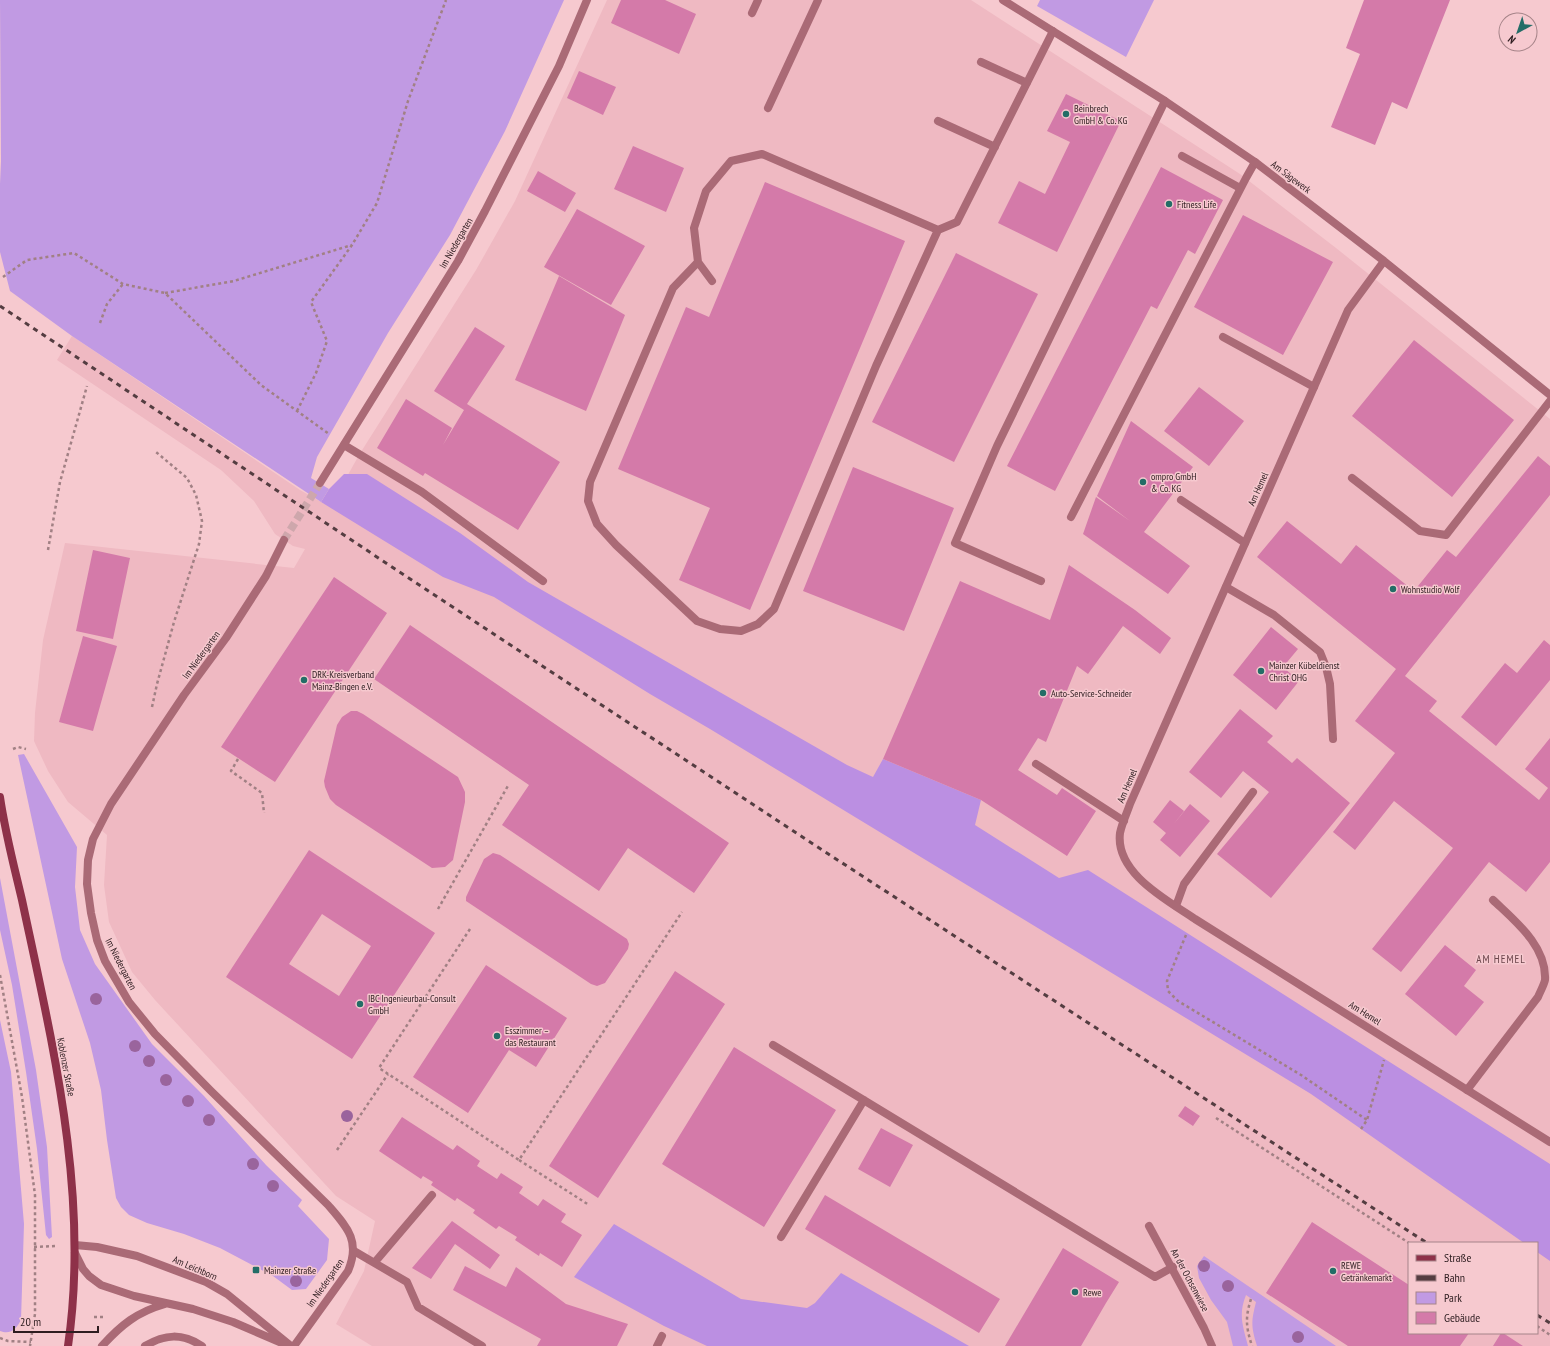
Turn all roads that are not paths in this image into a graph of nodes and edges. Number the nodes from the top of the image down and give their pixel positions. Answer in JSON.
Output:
{"nodes":[{"id":1,"x":587,"y":0,"type":"edge"},
{"id":2,"x":758,"y":0,"type":"edge"},
{"id":3,"x":818,"y":0,"type":"edge"},
{"id":4,"x":1003,"y":0,"type":"edge"},
{"id":5,"x":752,"y":13,"type":"dead end"},
{"id":6,"x":1053,"y":31,"type":"junction"},
{"id":7,"x":981,"y":62,"type":"dead end"},
{"id":8,"x":1027,"y":83,"type":"junction"},
{"id":9,"x":1165,"y":101,"type":"junction"},
{"id":10,"x":768,"y":108,"type":"dead end"},
{"id":11,"x":938,"y":121,"type":"dead end"},
{"id":12,"x":995,"y":148,"type":"junction"},
{"id":13,"x":1182,"y":156,"type":"dead end"},
{"id":14,"x":1255,"y":162,"type":"junction"},
{"id":15,"x":1240,"y":188,"type":"junction"},
{"id":16,"x":938,"y":230,"type":"junction"},
{"id":17,"x":1384,"y":261,"type":"junction"},
{"id":18,"x":698,"y":262,"type":"junction"},
{"id":19,"x":712,"y":281,"type":"dead end"},
{"id":20,"x":1223,"y":337,"type":"dead end"},
{"id":21,"x":1314,"y":387,"type":"junction"},
{"id":22,"x":1550,"y":395,"type":"edge"},
{"id":23,"x":1550,"y":400,"type":"edge"},
{"id":24,"x":344,"y":445,"type":"junction"},
{"id":25,"x":1352,"y":478,"type":"dead end"},
{"id":26,"x":320,"y":483,"type":"tunnel mouth"},
{"id":27,"x":1181,"y":500,"type":"dead end"},
{"id":28,"x":1070,"y":517,"type":"dead end"},
{"id":29,"x":284,"y":540,"type":"tunnel mouth"},
{"id":30,"x":1245,"y":544,"type":"junction"},
{"id":31,"x":544,"y":581,"type":"dead end"},
{"id":32,"x":1041,"y":581,"type":"dead end"},
{"id":33,"x":1226,"y":587,"type":"junction"},
{"id":34,"x":1334,"y":739,"type":"dead end"},
{"id":35,"x":1036,"y":764,"type":"dead end"},
{"id":36,"x":1253,"y":792,"type":"dead end"},
{"id":37,"x":0,"y":797,"type":"edge"},
{"id":38,"x":1124,"y":821,"type":"junction"},
{"id":39,"x":1492,"y":900,"type":"dead end"},
{"id":40,"x":1176,"y":906,"type":"junction"},
{"id":41,"x":773,"y":1045,"type":"dead end"},
{"id":42,"x":1467,"y":1090,"type":"junction"},
{"id":43,"x":864,"y":1100,"type":"junction"},
{"id":44,"x":1550,"y":1142,"type":"edge"},
{"id":45,"x":432,"y":1195,"type":"dead end"},
{"id":46,"x":1149,"y":1226,"type":"dead end"},
{"id":47,"x":781,"y":1237,"type":"dead end"},
{"id":48,"x":75,"y":1249,"type":"junction"},
{"id":49,"x":354,"y":1251,"type":"junction"},
{"id":50,"x":375,"y":1262,"type":"junction"},
{"id":51,"x":1173,"y":1267,"type":"junction"},
{"id":52,"x":167,"y":1303,"type":"junction"},
{"id":53,"x":662,"y":1336,"type":"dead end"},
{"id":54,"x":68,"y":1346,"type":"edge"},
{"id":55,"x":102,"y":1346,"type":"edge"},
{"id":56,"x":145,"y":1346,"type":"edge"},
{"id":57,"x":202,"y":1346,"type":"edge"},
{"id":58,"x":291,"y":1346,"type":"edge"},
{"id":59,"x":482,"y":1346,"type":"edge"},
{"id":60,"x":657,"y":1346,"type":"edge"},
{"id":61,"x":1212,"y":1346,"type":"edge"}],
"edges":[{"from":1,"to":24,"type":"street","name":"Im Niedergarten"},
{"from":2,"to":5,"type":"street"},
{"from":3,"to":10,"type":"street"},
{"from":4,"to":6,"type":"street","name":"Am Sägewerk"},
{"from":6,"to":8,"type":"street"},
{"from":6,"to":9,"type":"street","name":"Am Sägewerk"},
{"from":7,"to":8,"type":"street"},
{"from":8,"to":12,"type":"street"},
{"from":9,"to":14,"type":"street","name":"Am Sägewerk"},
{"from":9,"to":32,"type":"street"},
{"from":11,"to":12,"type":"street"},
{"from":12,"to":16,"type":"street"},
{"from":13,"to":15,"type":"street"},
{"from":14,"to":15,"type":"street"},
{"from":14,"to":17,"type":"street","name":"Am Sägewerk"},
{"from":15,"to":28,"type":"street"},
{"from":16,"to":18,"type":"street"},
{"from":16,"to":18,"type":"street"},
{"from":17,"to":21,"type":"street","name":"Am Hemel"},
{"from":17,"to":22,"type":"street","name":"Am Sägewerk"},
{"from":18,"to":19,"type":"street"},
{"from":20,"to":21,"type":"street"},
{"from":21,"to":30,"type":"street","name":"Am Hemel"},
{"from":23,"to":25,"type":"street"},
{"from":24,"to":26,"type":"street","name":"Im Niedergarten"},
{"from":24,"to":31,"type":"street"},
{"from":27,"to":30,"type":"street"},
{"from":29,"to":49,"type":"street","name":"Im Niedergarten"},
{"from":30,"to":33,"type":"street","name":"Am Hemel"},
{"from":33,"to":34,"type":"street"},
{"from":33,"to":38,"type":"street","name":"Am Hemel"},
{"from":35,"to":38,"type":"street"},
{"from":36,"to":40,"type":"street"},
{"from":37,"to":48,"type":"main road","name":"Koblenzer Straße"},
{"from":38,"to":40,"type":"street","name":"Am Hemel"},
{"from":39,"to":42,"type":"street"},
{"from":40,"to":42,"type":"street","name":"Am Hemel"},
{"from":41,"to":43,"type":"street"},
{"from":42,"to":44,"type":"street","name":"Am Hemel"},
{"from":43,"to":47,"type":"street"},
{"from":43,"to":51,"type":"street"},
{"from":45,"to":50,"type":"street"},
{"from":46,"to":51,"type":"street","name":"An der Ochsenwiese"},
{"from":48,"to":52,"type":"street"},
{"from":48,"to":54,"type":"main road","name":"Koblenzer Straße"},
{"from":48,"to":58,"type":"street","name":"Am Leichborn"},
{"from":49,"to":50,"type":"street"},
{"from":49,"to":58,"type":"street","name":"Im Niedergarten"},
{"from":50,"to":59,"type":"street"},
{"from":51,"to":61,"type":"street","name":"An der Ochsenwiese"},
{"from":52,"to":55,"type":"street"},
{"from":52,"to":58,"type":"street"},
{"from":53,"to":60,"type":"street"},
{"from":56,"to":57,"type":"street"}]}
